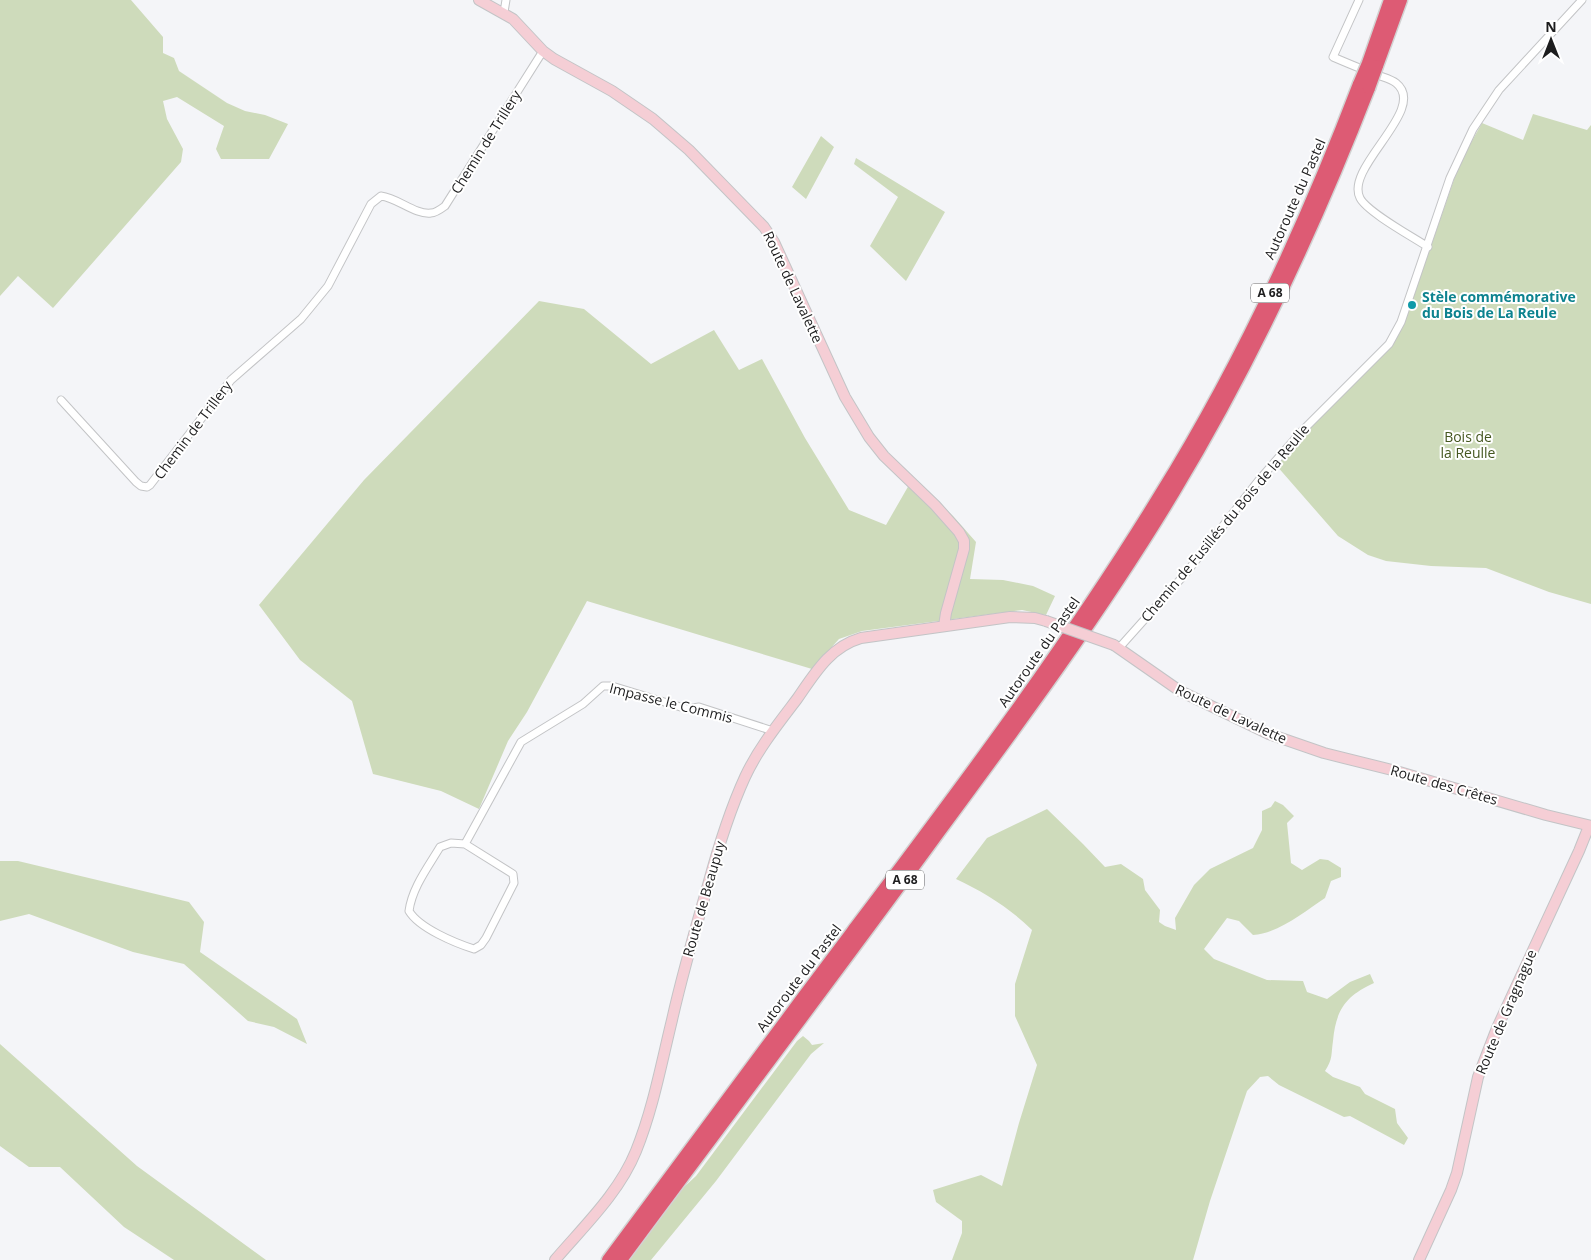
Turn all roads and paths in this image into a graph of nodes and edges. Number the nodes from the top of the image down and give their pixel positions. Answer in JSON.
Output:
{"nodes":[{"id":1,"x":480,"y":0,"type":"edge"},
{"id":2,"x":506,"y":0,"type":"edge"},
{"id":3,"x":1359,"y":0,"type":"edge"},
{"id":4,"x":1390,"y":0,"type":"edge"},
{"id":5,"x":1401,"y":0,"type":"edge"},
{"id":6,"x":1582,"y":0,"type":"edge"},
{"id":7,"x":504,"y":12,"type":"junction"},
{"id":8,"x":544,"y":51,"type":"junction"},
{"id":9,"x":1373,"y":64,"type":"junction"},
{"id":10,"x":1364,"y":86,"type":"junction"},
{"id":11,"x":1428,"y":247,"type":"junction"},
{"id":12,"x":61,"y":400,"type":"dead end"},
{"id":13,"x":949,"y":625,"type":"junction"},
{"id":14,"x":1116,"y":646,"type":"junction"},
{"id":15,"x":773,"y":731,"type":"junction"},
{"id":16,"x":1296,"y":744,"type":"joint"},
{"id":17,"x":1590,"y":826,"type":"edge"},
{"id":18,"x":465,"y":844,"type":"junction"},
{"id":19,"x":555,"y":1260,"type":"edge"},
{"id":20,"x":608,"y":1260,"type":"edge"},
{"id":21,"x":621,"y":1260,"type":"edge"},
{"id":22,"x":1419,"y":1260,"type":"edge"}],
"edges":[{"from":1,"to":7,"type":"street","name":"Route de Lavalette"},
{"from":2,"to":7,"type":"street"},
{"from":3,"to":11,"type":"street"},
{"from":4,"to":9,"type":"highway","name":"Autoroute du Pastel","number":"A 68"},
{"from":5,"to":9,"type":"highway","name":"Autoroute du Pastel","number":"A 68"},
{"from":6,"to":11,"type":"street","name":"Chemin de Fusillés du Bois de la Reulle"},
{"from":7,"to":8,"type":"street","name":"Route de Lavalette"},
{"from":8,"to":12,"type":"street","name":"Chemin de Trillery"},
{"from":8,"to":13,"type":"street","name":"Route de Lavalette"},
{"from":9,"to":10,"type":"highway","name":"Autoroute du Pastel","number":"A 68","bridge":true},
{"from":10,"to":20,"type":"highway","name":"Autoroute du Pastel","number":"A 68"},
{"from":10,"to":21,"type":"highway","name":"Autoroute du Pastel","number":"A 68"},
{"from":11,"to":14,"type":"street","name":"Chemin de Fusillés du Bois de la Reulle"},
{"from":13,"to":14,"type":"street","bridge":true},
{"from":13,"to":15,"type":"street","name":"Route de Beaupuy"},
{"from":14,"to":16,"type":"street","name":"Route de Lavalette"},
{"from":15,"to":18,"type":"street","name":"Impasse le Commis"},
{"from":15,"to":19,"type":"street","name":"Route de Beaupuy"},
{"from":16,"to":17,"type":"street","name":"Route des Crêtes"},
{"from":17,"to":22,"type":"street","name":"Route de Gragnague"},
{"from":18,"to":18,"type":"street"}]}
